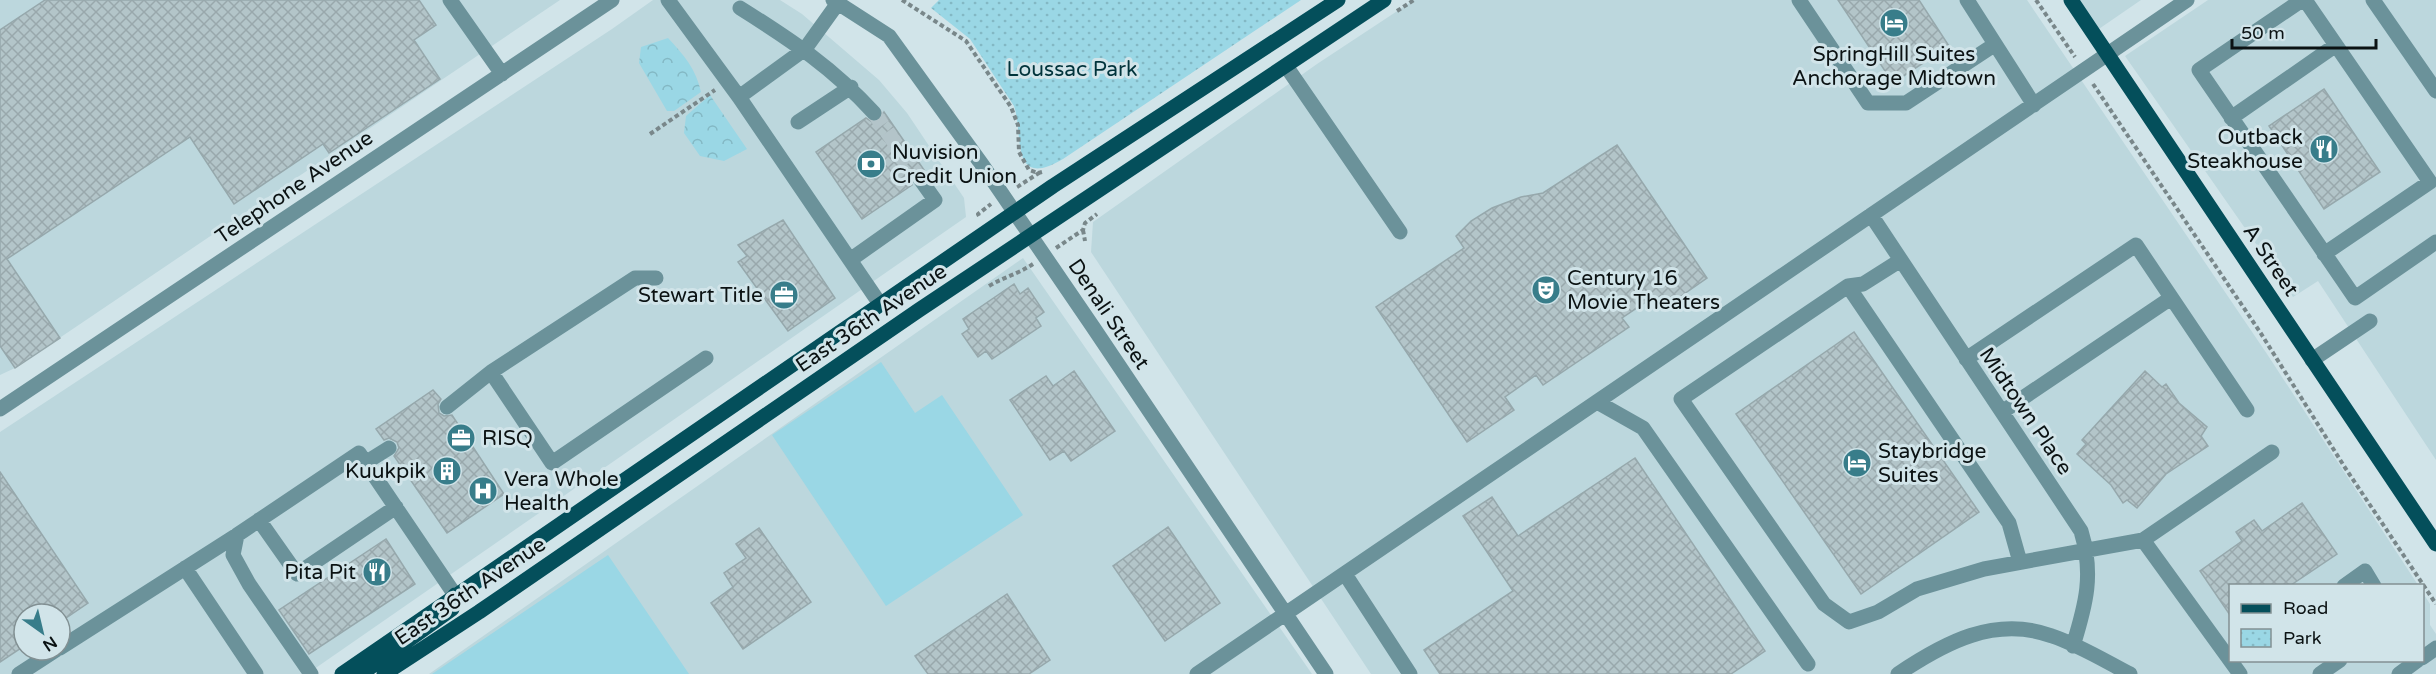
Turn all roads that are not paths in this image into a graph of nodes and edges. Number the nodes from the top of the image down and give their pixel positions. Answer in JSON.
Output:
{"nodes":[{"id":1,"x":450,"y":0,"type":"edge"},
{"id":2,"x":612,"y":0,"type":"edge"},
{"id":3,"x":668,"y":0,"type":"edge"},
{"id":4,"x":1338,"y":0,"type":"edge"},
{"id":5,"x":1384,"y":0,"type":"edge"},
{"id":6,"x":1799,"y":0,"type":"edge"},
{"id":7,"x":1967,"y":0,"type":"edge"},
{"id":8,"x":2071,"y":0,"type":"edge"},
{"id":9,"x":2187,"y":0,"type":"edge"},
{"id":10,"x":2303,"y":0,"type":"edge"},
{"id":11,"x":2373,"y":0,"type":"edge"},
{"id":12,"x":836,"y":2,"type":"edge"},
{"id":13,"x":740,"y":8,"type":"dead end"},
{"id":14,"x":1994,"y":45,"type":"junction"},
{"id":15,"x":2336,"y":45,"type":"junction"},
{"id":16,"x":805,"y":49,"type":"junction"},
{"id":17,"x":2108,"y":55,"type":"junction"},
{"id":18,"x":1286,"y":66,"type":"junction"},
{"id":19,"x":502,"y":74,"type":"junction"},
{"id":20,"x":2434,"y":83,"type":"edge"},
{"id":21,"x":850,"y":87,"type":"junction"},
{"id":22,"x":739,"y":97,"type":"junction"},
{"id":23,"x":2034,"y":105,"type":"junction"},
{"id":24,"x":874,"y":112,"type":"tunnel mouth"},
{"id":25,"x":2231,"y":118,"type":"junction"},
{"id":26,"x":798,"y":122,"type":"dead end"},
{"id":27,"x":920,"y":179,"type":"tunnel mouth"},
{"id":28,"x":1015,"y":213,"type":"junction"},
{"id":29,"x":1871,"y":215,"type":"junction"},
{"id":30,"x":1400,"y":232,"type":"dead end"},
{"id":31,"x":1031,"y":237,"type":"junction"},
{"id":32,"x":2436,"y":242,"type":"edge"},
{"id":33,"x":2325,"y":254,"type":"junction"},
{"id":34,"x":850,"y":260,"type":"junction"},
{"id":35,"x":1901,"y":260,"type":"junction"},
{"id":36,"x":656,"y":278,"type":"dead end"},
{"id":37,"x":1848,"y":286,"type":"junction"},
{"id":38,"x":2171,"y":298,"type":"junction"},
{"id":39,"x":880,"y":304,"type":"junction"},
{"id":40,"x":2370,"y":321,"type":"dead end"},
{"id":41,"x":706,"y":358,"type":"dead end"},
{"id":42,"x":1966,"y":359,"type":"junction"},
{"id":43,"x":2312,"y":360,"type":"junction"},
{"id":44,"x":491,"y":372,"type":"junction"},
{"id":45,"x":1598,"y":402,"type":"junction"},
{"id":46,"x":447,"y":407,"type":"dead end"},
{"id":47,"x":0,"y":410,"type":"edge"},
{"id":48,"x":2247,"y":410,"type":"dead end"},
{"id":49,"x":2002,"y":412,"type":"junction"},
{"id":50,"x":389,"y":448,"type":"dead end"},
{"id":51,"x":2272,"y":452,"type":"dead end"},
{"id":52,"x":365,"y":463,"type":"junction"},
{"id":53,"x":396,"y":507,"type":"junction"},
{"id":54,"x":259,"y":520,"type":"junction"},
{"id":55,"x":237,"y":535,"type":"junction"},
{"id":56,"x":2143,"y":540,"type":"junction"},
{"id":57,"x":2436,"y":544,"type":"edge"},
{"id":58,"x":2087,"y":551,"type":"junction"},
{"id":59,"x":2020,"y":562,"type":"junction"},
{"id":60,"x":185,"y":568,"type":"junction"},
{"id":61,"x":1345,"y":574,"type":"junction"},
{"id":62,"x":2346,"y":584,"type":"edge"},
{"id":63,"x":2373,"y":584,"type":"edge"},
{"id":64,"x":455,"y":595,"type":"junction"},
{"id":65,"x":1286,"y":614,"type":"junction"},
{"id":66,"x":72,"y":640,"type":"edge"},
{"id":67,"x":2073,"y":646,"type":"junction"},
{"id":68,"x":2229,"y":658,"type":"edge"},
{"id":69,"x":38,"y":662,"type":"edge"},
{"id":70,"x":2337,"y":662,"type":"edge"},
{"id":71,"x":2415,"y":662,"type":"edge"},
{"id":72,"x":1808,"y":664,"type":"dead end"},
{"id":73,"x":1902,"y":673,"type":"edge"},
{"id":74,"x":19,"y":674,"type":"edge"},
{"id":75,"x":256,"y":674,"type":"edge"},
{"id":76,"x":311,"y":674,"type":"edge"},
{"id":77,"x":342,"y":674,"type":"edge"},
{"id":78,"x":361,"y":674,"type":"edge"},
{"id":79,"x":384,"y":674,"type":"edge"},
{"id":80,"x":1197,"y":674,"type":"edge"},
{"id":81,"x":1326,"y":674,"type":"edge"},
{"id":82,"x":1410,"y":674,"type":"edge"},
{"id":83,"x":2130,"y":674,"type":"edge"},
{"id":84,"x":2320,"y":674,"type":"edge"},
{"id":85,"x":2399,"y":674,"type":"edge"}],
"edges":[{"from":1,"to":19,"type":"street"},
{"from":2,"to":19,"type":"street","name":"Telephone Avenue"},
{"from":3,"to":22,"type":"street"},
{"from":4,"to":28,"type":"main road","name":"East 36th Avenue"},
{"from":5,"to":18,"type":"main road","name":"East 36th Avenue"},
{"from":6,"to":14,"type":"street"},
{"from":7,"to":14,"type":"street"},
{"from":8,"to":17,"type":"main road","name":"A Street"},
{"from":9,"to":17,"type":"street"},
{"from":10,"to":15,"type":"street"},
{"from":10,"to":25,"type":"street"},
{"from":11,"to":20,"type":"street"},
{"from":12,"to":16,"type":"street"},
{"from":12,"to":28,"type":"street","name":"Denali Street"},
{"from":13,"to":16,"type":"street"},
{"from":14,"to":23,"type":"street"},
{"from":15,"to":25,"type":"street"},
{"from":15,"to":33,"type":"street"},
{"from":16,"to":21,"type":"street"},
{"from":16,"to":22,"type":"street"},
{"from":17,"to":23,"type":"street"},
{"from":17,"to":43,"type":"main road","name":"A Street"},
{"from":18,"to":30,"type":"street"},
{"from":18,"to":31,"type":"main road","name":"East 36th Avenue"},
{"from":19,"to":47,"type":"street","name":"Telephone Avenue"},
{"from":21,"to":24,"type":"street"},
{"from":21,"to":26,"type":"street"},
{"from":22,"to":34,"type":"street"},
{"from":23,"to":29,"type":"street"},
{"from":25,"to":33,"type":"street"},
{"from":27,"to":34,"type":"street"},
{"from":28,"to":31,"type":"street","name":"Denali Street"},
{"from":28,"to":39,"type":"main road","name":"East 36th Avenue"},
{"from":29,"to":35,"type":"street","name":"Midtown Place"},
{"from":29,"to":45,"type":"street"},
{"from":31,"to":65,"type":"street","name":"Denali Street"},
{"from":31,"to":79,"type":"main road","name":"East 36th Avenue"},
{"from":32,"to":33,"type":"street"},
{"from":34,"to":39,"type":"street"},
{"from":35,"to":37,"type":"street"},
{"from":35,"to":42,"type":"street","name":"Midtown Place"},
{"from":36,"to":44,"type":"street"},
{"from":37,"to":59,"type":"street"},
{"from":37,"to":59,"type":"street"},
{"from":38,"to":42,"type":"street"},
{"from":38,"to":48,"type":"street"},
{"from":38,"to":49,"type":"street"},
{"from":39,"to":64,"type":"main road","name":"East 36th Avenue"},
{"from":40,"to":43,"type":"street"},
{"from":41,"to":44,"type":"street"},
{"from":42,"to":49,"type":"street","name":"Midtown Place"},
{"from":43,"to":57,"type":"main road","name":"A Street"},
{"from":44,"to":46,"type":"street"},
{"from":45,"to":61,"type":"street"},
{"from":45,"to":72,"type":"street"},
{"from":49,"to":58,"type":"street","name":"Midtown Place"},
{"from":50,"to":52,"type":"street"},
{"from":51,"to":56,"type":"street"},
{"from":52,"to":53,"type":"street"},
{"from":52,"to":54,"type":"street"},
{"from":53,"to":54,"type":"street"},
{"from":53,"to":64,"type":"street"},
{"from":54,"to":55,"type":"street"},
{"from":55,"to":60,"type":"street"},
{"from":55,"to":76,"type":"street"},
{"from":56,"to":58,"type":"street"},
{"from":56,"to":68,"type":"street"},
{"from":58,"to":59,"type":"street"},
{"from":58,"to":67,"type":"street","name":"Midtown Place"},
{"from":60,"to":66,"type":"street"},
{"from":60,"to":75,"type":"street"},
{"from":61,"to":65,"type":"street"},
{"from":61,"to":82,"type":"street"},
{"from":62,"to":63,"type":"street"},
{"from":64,"to":77,"type":"main road","name":"East 36th Avenue"},
{"from":64,"to":78,"type":"main road"},
{"from":65,"to":80,"type":"street"},
{"from":65,"to":81,"type":"street","name":"Denali Street"},
{"from":67,"to":73,"type":"street"},
{"from":67,"to":83,"type":"street"},
{"from":69,"to":74,"type":"street"},
{"from":70,"to":84,"type":"street"},
{"from":71,"to":85,"type":"street"}]}
